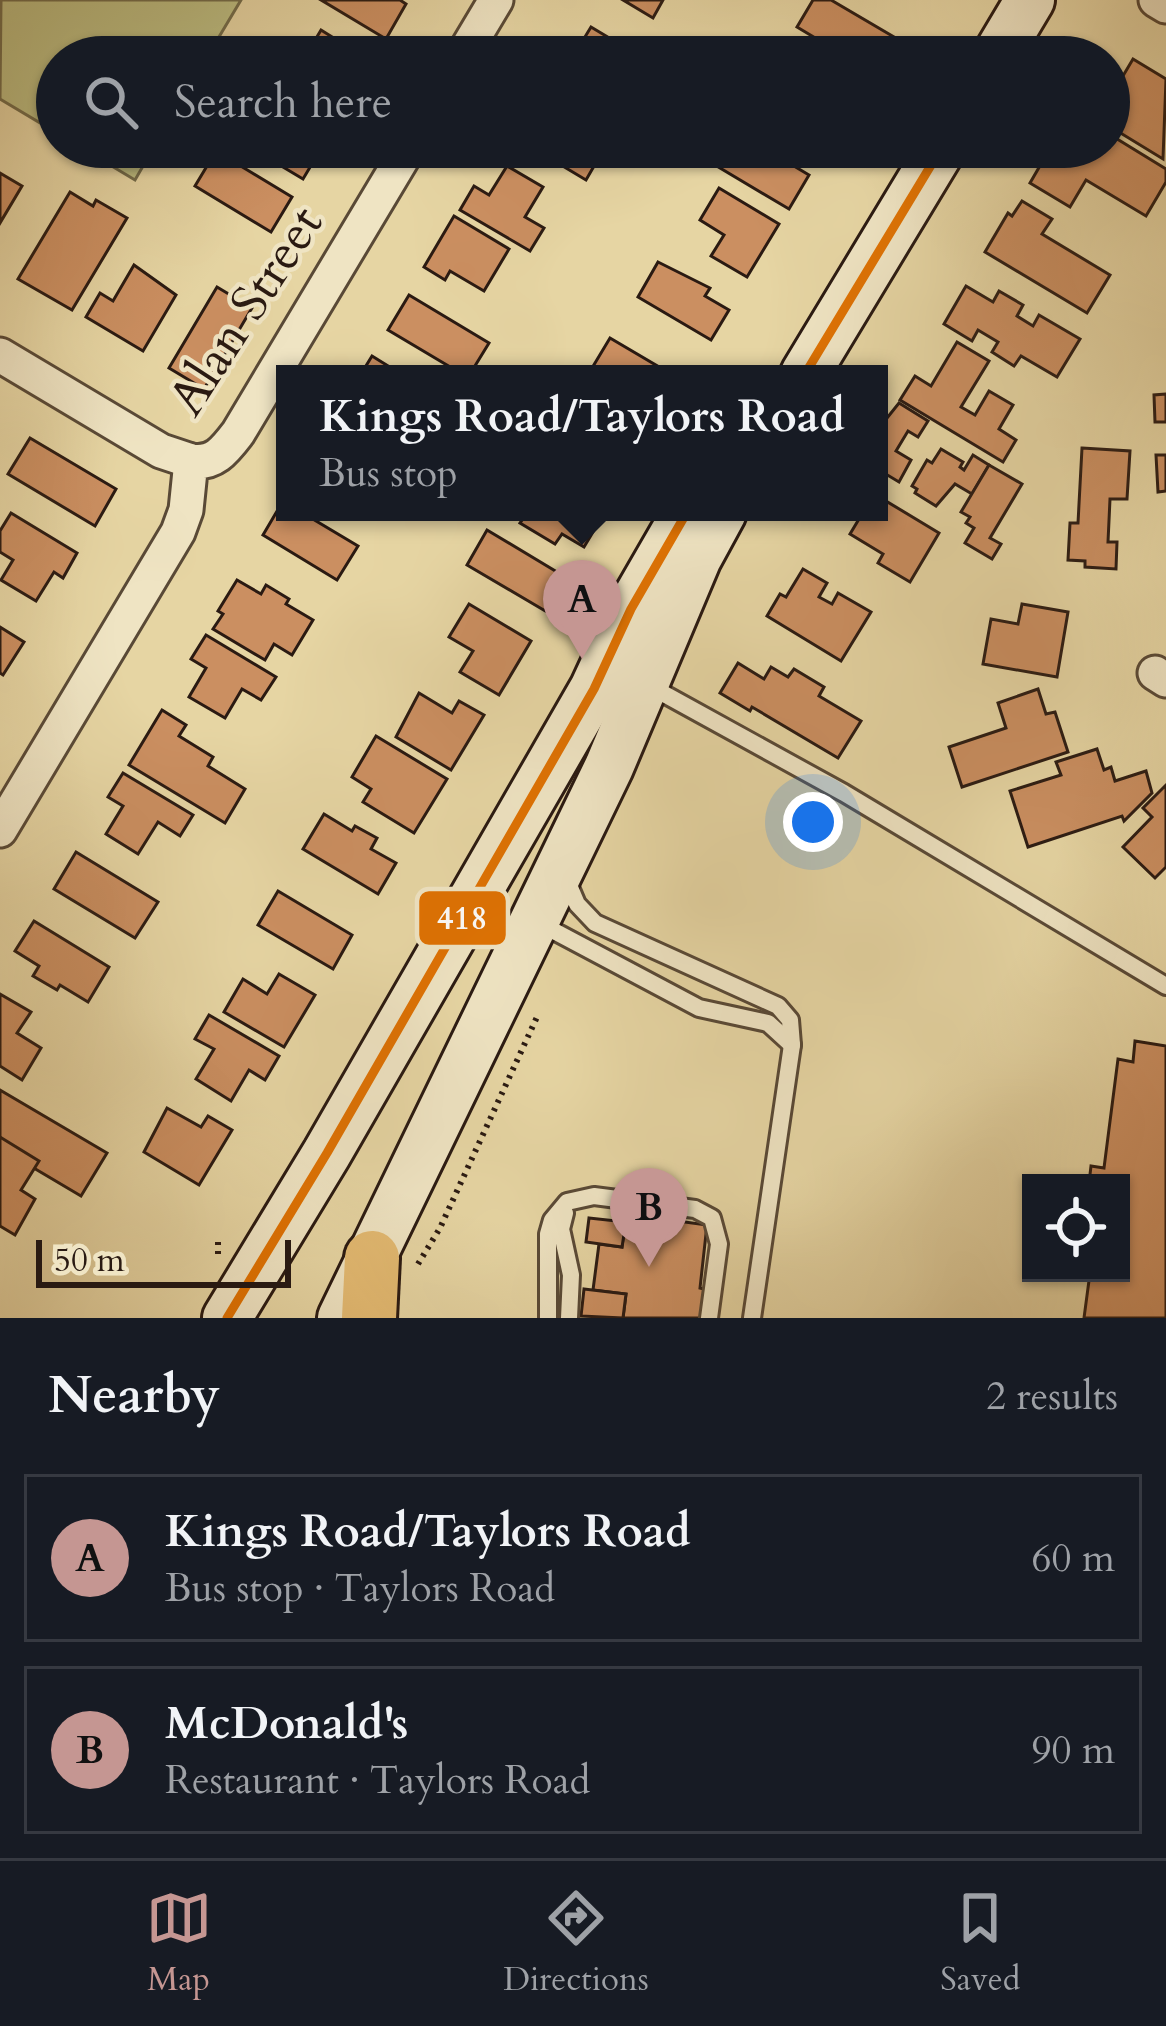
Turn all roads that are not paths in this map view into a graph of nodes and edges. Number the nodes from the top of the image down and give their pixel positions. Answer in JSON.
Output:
{"nodes":[{"id":1,"x":496,"y":0,"type":"edge"},
{"id":2,"x":994,"y":0,"type":"edge"},
{"id":3,"x":1030,"y":0,"type":"edge"},
{"id":4,"x":1156,"y":0,"type":"edge"},
{"id":5,"x":1166,"y":6,"type":"edge"},
{"id":6,"x":475,"y":36,"type":"edge"},
{"id":7,"x":973,"y":36,"type":"edge"},
{"id":8,"x":1009,"y":36,"type":"edge"},
{"id":9,"x":396,"y":168,"type":"edge"},
{"id":10,"x":893,"y":168,"type":"edge"},
{"id":11,"x":929,"y":168,"type":"edge"},
{"id":12,"x":0,"y":355,"type":"edge"},
{"id":13,"x":279,"y":365,"type":"edge"},
{"id":14,"x":775,"y":365,"type":"edge"},
{"id":15,"x":810,"y":365,"type":"edge"},
{"id":16,"x":276,"y":369,"type":"edge"},
{"id":17,"x":190,"y":461,"type":"junction"},
{"id":18,"x":682,"y":521,"type":"edge"},
{"id":19,"x":717,"y":521,"type":"edge"},
{"id":20,"x":645,"y":683,"type":"junction"},
{"id":21,"x":594,"y":689,"type":"junction"},
{"id":22,"x":0,"y":830,"type":"edge"},
{"id":23,"x":501,"y":852,"type":"junction"},
{"id":24,"x":561,"y":868,"type":"junction"},
{"id":25,"x":536,"y":921,"type":"junction"},
{"id":26,"x":1166,"y":986,"type":"edge"},
{"id":27,"x":792,"y":1045,"type":"junction"},
{"id":28,"x":451,"y":1095,"type":"junction"},
{"id":29,"x":576,"y":1198,"type":"junction"},
{"id":30,"x":372,"y":1258,"type":"junction"},
{"id":31,"x":260,"y":1263,"type":"junction"},
{"id":32,"x":226,"y":1318,"type":"edge"},
{"id":33,"x":342,"y":1318,"type":"edge"},
{"id":34,"x":370,"y":1318,"type":"edge"},
{"id":35,"x":548,"y":1318,"type":"edge"},
{"id":36,"x":569,"y":1318,"type":"edge"},
{"id":37,"x":709,"y":1318,"type":"edge"},
{"id":38,"x":752,"y":1318,"type":"edge"}],
"edges":[{"from":1,"to":6,"type":"street"},
{"from":2,"to":7,"type":"main road"},
{"from":3,"to":8,"type":"main road"},
{"from":4,"to":5,"type":"street"},
{"from":9,"to":13,"type":"street","name":"Alan Street"},
{"from":10,"to":14,"type":"main road"},
{"from":11,"to":15,"type":"main road"},
{"from":12,"to":17,"type":"street"},
{"from":16,"to":17,"type":"street","name":"Alan Street"},
{"from":17,"to":22,"type":"street","name":"Alan Street"},
{"from":18,"to":21,"type":"main road"},
{"from":19,"to":20,"type":"main road"},
{"from":20,"to":21,"type":"main road"},
{"from":20,"to":24,"type":"main road"},
{"from":20,"to":26,"type":"lane"},
{"from":21,"to":23,"type":"main road"},
{"from":23,"to":25,"type":"main road"},
{"from":23,"to":31,"type":"main road"},
{"from":24,"to":25,"type":"main road"},
{"from":24,"to":27,"type":"lane"},
{"from":25,"to":27,"type":"lane"},
{"from":25,"to":28,"type":"main road"},
{"from":27,"to":38,"type":"lane"},
{"from":28,"to":30,"type":"main road"},
{"from":28,"to":31,"type":"main road"},
{"from":29,"to":35,"type":"lane"},
{"from":29,"to":36,"type":"lane"},
{"from":29,"to":37,"type":"lane"},
{"from":30,"to":33,"type":"main road"},
{"from":30,"to":34,"type":"main road"},
{"from":31,"to":32,"type":"main road"}]}
